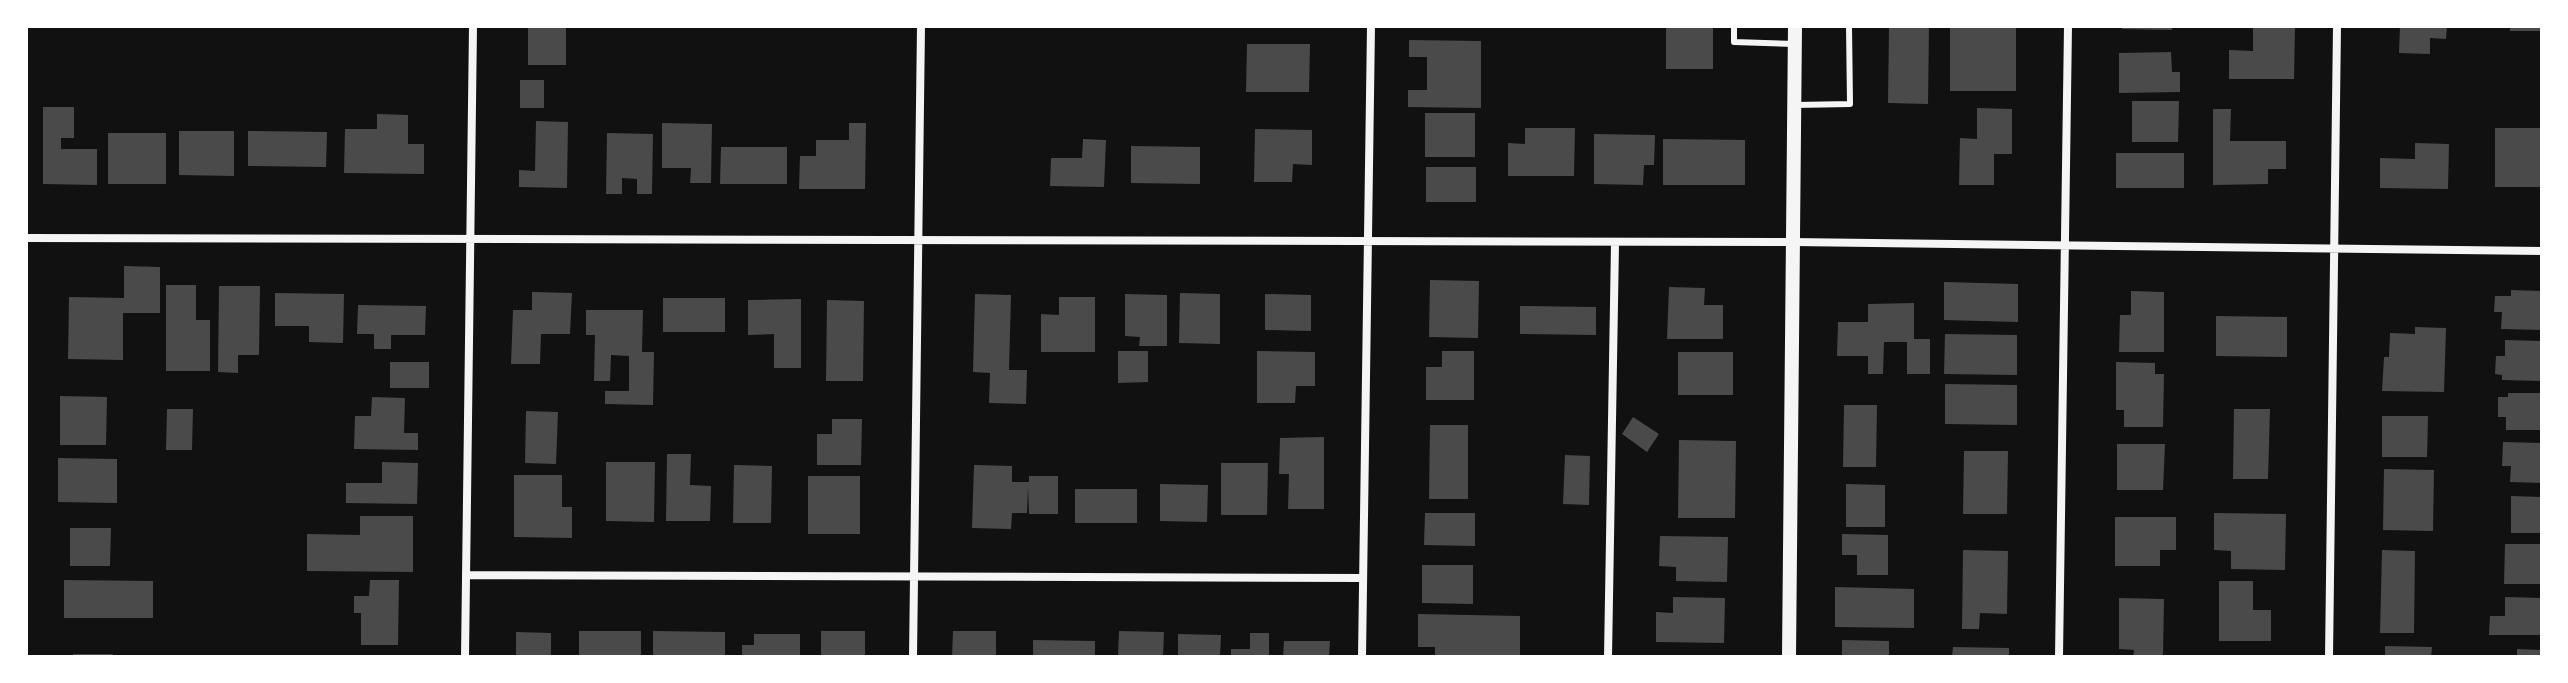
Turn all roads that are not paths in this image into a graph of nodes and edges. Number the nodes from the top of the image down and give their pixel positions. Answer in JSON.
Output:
{"nodes":[{"id":1,"x":473,"y":26,"type":"edge"},
{"id":2,"x":921,"y":26,"type":"edge"},
{"id":3,"x":1371,"y":26,"type":"edge"},
{"id":4,"x":1734,"y":26,"type":"edge"},
{"id":5,"x":1795,"y":26,"type":"edge"},
{"id":6,"x":1849,"y":26,"type":"edge"},
{"id":7,"x":2068,"y":26,"type":"edge"},
{"id":8,"x":2337,"y":26,"type":"edge"},
{"id":9,"x":1795,"y":44,"type":"junction"},
{"id":10,"x":1794,"y":105,"type":"junction"},
{"id":11,"x":26,"y":238,"type":"edge"},
{"id":12,"x":920,"y":239,"type":"junction"},
{"id":13,"x":470,"y":241,"type":"junction"},
{"id":14,"x":1369,"y":242,"type":"junction"},
{"id":15,"x":1792,"y":242,"type":"junction"},
{"id":16,"x":1615,"y":244,"type":"junction"},
{"id":17,"x":2065,"y":245,"type":"junction"},
{"id":18,"x":2333,"y":249,"type":"junction"},
{"id":19,"x":2542,"y":251,"type":"edge"},
{"id":20,"x":466,"y":575,"type":"junction"},
{"id":21,"x":914,"y":576,"type":"junction"},
{"id":22,"x":1363,"y":578,"type":"junction"},
{"id":23,"x":465,"y":657,"type":"edge"},
{"id":24,"x":913,"y":657,"type":"edge"},
{"id":25,"x":1362,"y":657,"type":"edge"},
{"id":26,"x":1608,"y":657,"type":"edge"},
{"id":27,"x":1789,"y":657,"type":"edge"},
{"id":28,"x":2059,"y":657,"type":"edge"},
{"id":29,"x":2329,"y":657,"type":"edge"}],
"edges":[{"from":1,"to":13,"type":"street"},
{"from":2,"to":12,"type":"street"},
{"from":3,"to":14,"type":"street"},
{"from":4,"to":9,"type":"lane"},
{"from":5,"to":9,"type":"street"},
{"from":6,"to":10,"type":"lane"},
{"from":7,"to":17,"type":"street"},
{"from":8,"to":18,"type":"street"},
{"from":9,"to":10,"type":"street"},
{"from":10,"to":15,"type":"street"},
{"from":11,"to":13,"type":"street"},
{"from":12,"to":13,"type":"street"},
{"from":12,"to":14,"type":"street"},
{"from":12,"to":21,"type":"street"},
{"from":13,"to":20,"type":"street"},
{"from":14,"to":16,"type":"street"},
{"from":14,"to":22,"type":"street"},
{"from":15,"to":16,"type":"street"},
{"from":15,"to":17,"type":"street"},
{"from":15,"to":27,"type":"street"},
{"from":16,"to":26,"type":"street"},
{"from":17,"to":18,"type":"street"},
{"from":17,"to":28,"type":"street"},
{"from":18,"to":19,"type":"street"},
{"from":18,"to":29,"type":"street"},
{"from":20,"to":21,"type":"street"},
{"from":20,"to":23,"type":"street"},
{"from":21,"to":22,"type":"street"},
{"from":21,"to":24,"type":"street"},
{"from":22,"to":25,"type":"street"}]}
